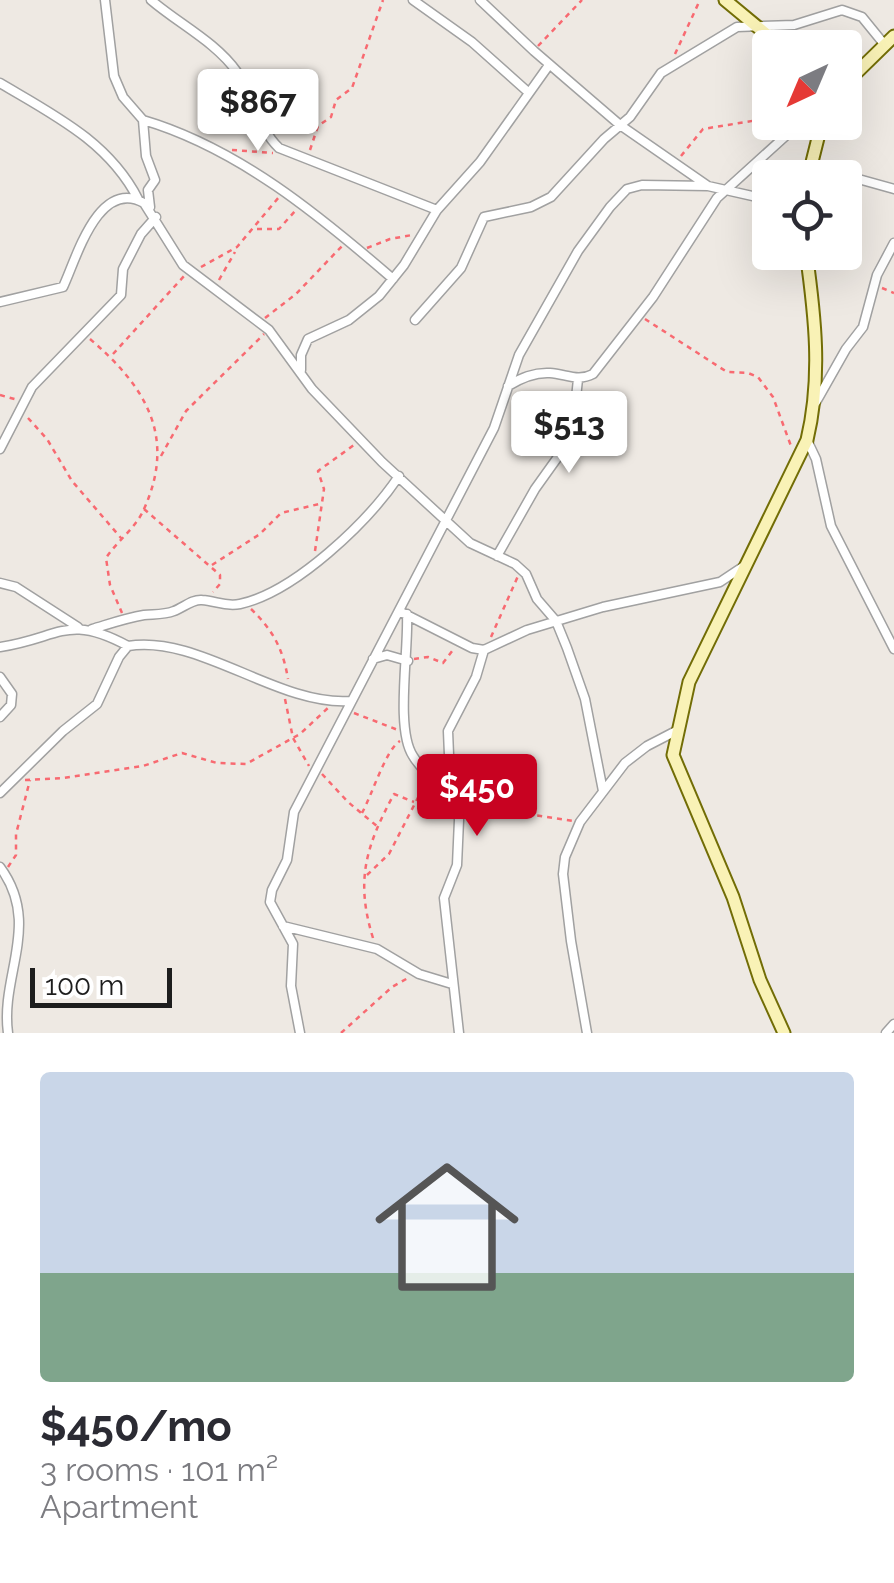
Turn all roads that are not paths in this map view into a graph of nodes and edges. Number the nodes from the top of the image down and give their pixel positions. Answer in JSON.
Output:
{"nodes":[{"id":1,"x":105,"y":0,"type":"edge"},
{"id":2,"x":151,"y":0,"type":"edge"},
{"id":3,"x":413,"y":0,"type":"edge"},
{"id":4,"x":480,"y":0,"type":"edge"},
{"id":5,"x":725,"y":0,"type":"edge"},
{"id":6,"x":758,"y":27,"type":"junction"},
{"id":7,"x":762,"y":30,"type":"edge"},
{"id":8,"x":889,"y":40,"type":"edge"},
{"id":9,"x":549,"y":65,"type":"junction"},
{"id":10,"x":862,"y":67,"type":"edge"},
{"id":11,"x":0,"y":83,"type":"edge"},
{"id":12,"x":528,"y":92,"type":"junction"},
{"id":13,"x":143,"y":120,"type":"junction"},
{"id":14,"x":620,"y":125,"type":"junction"},
{"id":15,"x":780,"y":140,"type":"edge"},
{"id":16,"x":862,"y":180,"type":"edge"},
{"id":17,"x":708,"y":186,"type":"junction"},
{"id":18,"x":725,"y":189,"type":"junction"},
{"id":19,"x":894,"y":189,"type":"edge"},
{"id":20,"x":752,"y":196,"type":"edge"},
{"id":21,"x":138,"y":200,"type":"junction"},
{"id":22,"x":437,"y":210,"type":"junction"},
{"id":23,"x":154,"y":214,"type":"junction"},
{"id":24,"x":894,"y":243,"type":"edge"},
{"id":25,"x":808,"y":270,"type":"edge"},
{"id":26,"x":393,"y":279,"type":"junction"},
{"id":27,"x":0,"y":302,"type":"edge"},
{"id":28,"x":415,"y":320,"type":"dead end"},
{"id":29,"x":301,"y":370,"type":"junction"},
{"id":30,"x":578,"y":379,"type":"junction"},
{"id":31,"x":508,"y":386,"type":"junction"},
{"id":32,"x":816,"y":402,"type":"junction"},
{"id":33,"x":807,"y":440,"type":"junction"},
{"id":34,"x":0,"y":449,"type":"edge"},
{"id":35,"x":399,"y":476,"type":"junction"},
{"id":36,"x":445,"y":517,"type":"junction"},
{"id":37,"x":497,"y":556,"type":"junction"},
{"id":38,"x":750,"y":562,"type":"junction"},
{"id":39,"x":0,"y":583,"type":"edge"},
{"id":40,"x":403,"y":612,"type":"junction"},
{"id":41,"x":556,"y":622,"type":"junction"},
{"id":42,"x":80,"y":628,"type":"junction"},
{"id":43,"x":92,"y":630,"type":"junction"},
{"id":44,"x":128,"y":646,"type":"junction"},
{"id":45,"x":0,"y":647,"type":"edge"},
{"id":46,"x":486,"y":649,"type":"junction"},
{"id":47,"x":894,"y":649,"type":"edge"},
{"id":48,"x":373,"y":659,"type":"junction"},
{"id":49,"x":408,"y":659,"type":"junction"},
{"id":50,"x":0,"y":676,"type":"edge"},
{"id":51,"x":348,"y":705,"type":"junction"},
{"id":52,"x":0,"y":717,"type":"edge"},
{"id":53,"x":676,"y":731,"type":"junction"},
{"id":54,"x":1,"y":789,"type":"edge"},
{"id":55,"x":603,"y":791,"type":"junction"},
{"id":56,"x":457,"y":798,"type":"junction"},
{"id":57,"x":2,"y":869,"type":"edge"},
{"id":58,"x":283,"y":926,"type":"junction"},
{"id":59,"x":452,"y":984,"type":"junction"},
{"id":60,"x":894,"y":1024,"type":"edge"},
{"id":61,"x":8,"y":1033,"type":"edge"},
{"id":62,"x":300,"y":1033,"type":"edge"},
{"id":63,"x":459,"y":1033,"type":"edge"},
{"id":64,"x":587,"y":1033,"type":"edge"},
{"id":65,"x":784,"y":1033,"type":"edge"},
{"id":66,"x":886,"y":1033,"type":"edge"}],
"edges":[{"from":1,"to":13,"type":"street"},
{"from":2,"to":22,"type":"street"},
{"from":3,"to":12,"type":"street"},
{"from":4,"to":9,"type":"street"},
{"from":5,"to":6,"type":"street"},
{"from":6,"to":7,"type":"street"},
{"from":6,"to":8,"type":"street"},
{"from":6,"to":14,"type":"street"},
{"from":8,"to":10,"type":"street"},
{"from":9,"to":12,"type":"street"},
{"from":9,"to":14,"type":"street"},
{"from":11,"to":21,"type":"street"},
{"from":12,"to":22,"type":"street"},
{"from":13,"to":23,"type":"street"},
{"from":13,"to":26,"type":"street"},
{"from":14,"to":17,"type":"street"},
{"from":14,"to":28,"type":"street"},
{"from":15,"to":18,"type":"street"},
{"from":16,"to":19,"type":"street"},
{"from":17,"to":18,"type":"street"},
{"from":17,"to":31,"type":"street"},
{"from":18,"to":20,"type":"street"},
{"from":18,"to":30,"type":"street"},
{"from":21,"to":23,"type":"street"},
{"from":21,"to":27,"type":"street"},
{"from":22,"to":26,"type":"street"},
{"from":23,"to":29,"type":"street"},
{"from":23,"to":34,"type":"street"},
{"from":24,"to":32,"type":"street"},
{"from":25,"to":32,"type":"street"},
{"from":26,"to":29,"type":"street"},
{"from":29,"to":35,"type":"street"},
{"from":30,"to":31,"type":"street"},
{"from":30,"to":37,"type":"street"},
{"from":31,"to":36,"type":"street"},
{"from":32,"to":33,"type":"street"},
{"from":33,"to":38,"type":"street"},
{"from":33,"to":47,"type":"street"},
{"from":35,"to":36,"type":"street"},
{"from":35,"to":43,"type":"street"},
{"from":36,"to":37,"type":"street"},
{"from":36,"to":40,"type":"street"},
{"from":37,"to":41,"type":"street"},
{"from":38,"to":41,"type":"street"},
{"from":38,"to":53,"type":"street"},
{"from":39,"to":42,"type":"street"},
{"from":40,"to":46,"type":"street"},
{"from":40,"to":48,"type":"street"},
{"from":40,"to":49,"type":"street"},
{"from":41,"to":46,"type":"street"},
{"from":41,"to":55,"type":"street"},
{"from":42,"to":43,"type":"street"},
{"from":42,"to":45,"type":"street"},
{"from":43,"to":44,"type":"street"},
{"from":44,"to":51,"type":"street"},
{"from":44,"to":54,"type":"street"},
{"from":46,"to":56,"type":"street"},
{"from":48,"to":49,"type":"street"},
{"from":48,"to":51,"type":"street"},
{"from":49,"to":56,"type":"street"},
{"from":50,"to":52,"type":"street"},
{"from":51,"to":58,"type":"street"},
{"from":53,"to":55,"type":"street"},
{"from":53,"to":65,"type":"street"},
{"from":55,"to":64,"type":"street"},
{"from":56,"to":59,"type":"street"},
{"from":57,"to":61,"type":"street"},
{"from":58,"to":59,"type":"street"},
{"from":58,"to":62,"type":"street"},
{"from":59,"to":63,"type":"street"},
{"from":60,"to":66,"type":"street"}]}
